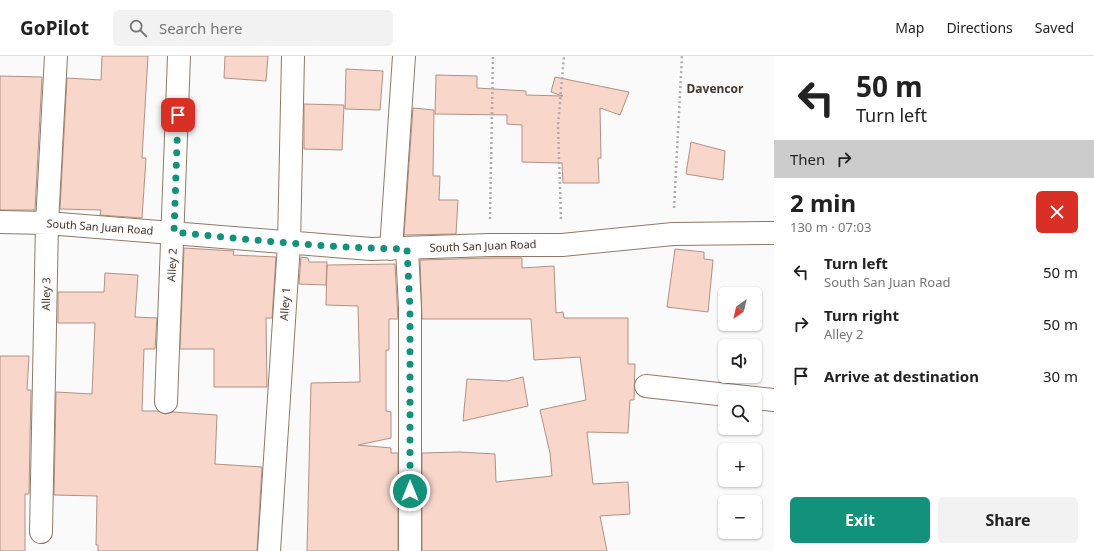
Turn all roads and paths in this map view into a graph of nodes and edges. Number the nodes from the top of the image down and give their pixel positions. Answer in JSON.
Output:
{"nodes":[{"id":1,"x":56,"y":56,"type":"edge"},
{"id":2,"x":179,"y":56,"type":"edge"},
{"id":3,"x":293,"y":56,"type":"edge"},
{"id":4,"x":404,"y":56,"type":"edge"},
{"id":5,"x":493,"y":56,"type":"edge"},
{"id":6,"x":564,"y":56,"type":"edge"},
{"id":7,"x":682,"y":56,"type":"edge"},
{"id":8,"x":0,"y":222,"type":"edge"},
{"id":9,"x":47,"y":223,"type":"junction"},
{"id":10,"x":174,"y":232,"type":"junction"},
{"id":11,"x":774,"y":233,"type":"edge"},
{"id":12,"x":673,"y":234,"type":"junction"},
{"id":13,"x":289,"y":244,"type":"junction"},
{"id":14,"x":490,"y":245,"type":"junction"},
{"id":15,"x":562,"y":245,"type":"junction"},
{"id":16,"x":399,"y":249,"type":"junction"},
{"id":17,"x":646,"y":386,"type":"dead end"},
{"id":18,"x":718,"y":394,"type":"edge"},
{"id":19,"x":762,"y":399,"type":"edge"},
{"id":20,"x":774,"y":400,"type":"edge"},
{"id":21,"x":166,"y":402,"type":"dead end"},
{"id":22,"x":41,"y":532,"type":"dead end"},
{"id":23,"x":269,"y":551,"type":"edge"},
{"id":24,"x":410,"y":551,"type":"edge"}],
"edges":[{"from":1,"to":9,"type":"street","name":"Alley 3"},
{"from":2,"to":10,"type":"street","name":"Alley 2"},
{"from":3,"to":13,"type":"street","name":"Alley 1"},
{"from":4,"to":16,"type":"street"},
{"from":5,"to":14,"type":"path"},
{"from":6,"to":15,"type":"path"},
{"from":7,"to":12,"type":"path"},
{"from":8,"to":9,"type":"street","name":"South San Juan Road"},
{"from":9,"to":10,"type":"street","name":"South San Juan Road"},
{"from":9,"to":22,"type":"street","name":"Alley 3"},
{"from":10,"to":13,"type":"street","name":"South San Juan Road"},
{"from":10,"to":21,"type":"street","name":"Alley 2"},
{"from":11,"to":12,"type":"street","name":"South San Juan Road"},
{"from":12,"to":15,"type":"street","name":"South San Juan Road"},
{"from":13,"to":16,"type":"street","name":"South San Juan Road"},
{"from":13,"to":23,"type":"street","name":"Alley 1"},
{"from":14,"to":15,"type":"street","name":"South San Juan Road"},
{"from":14,"to":16,"type":"street","name":"South San Juan Road"},
{"from":16,"to":24,"type":"street"},
{"from":17,"to":18,"type":"street"},
{"from":19,"to":20,"type":"street"}]}
